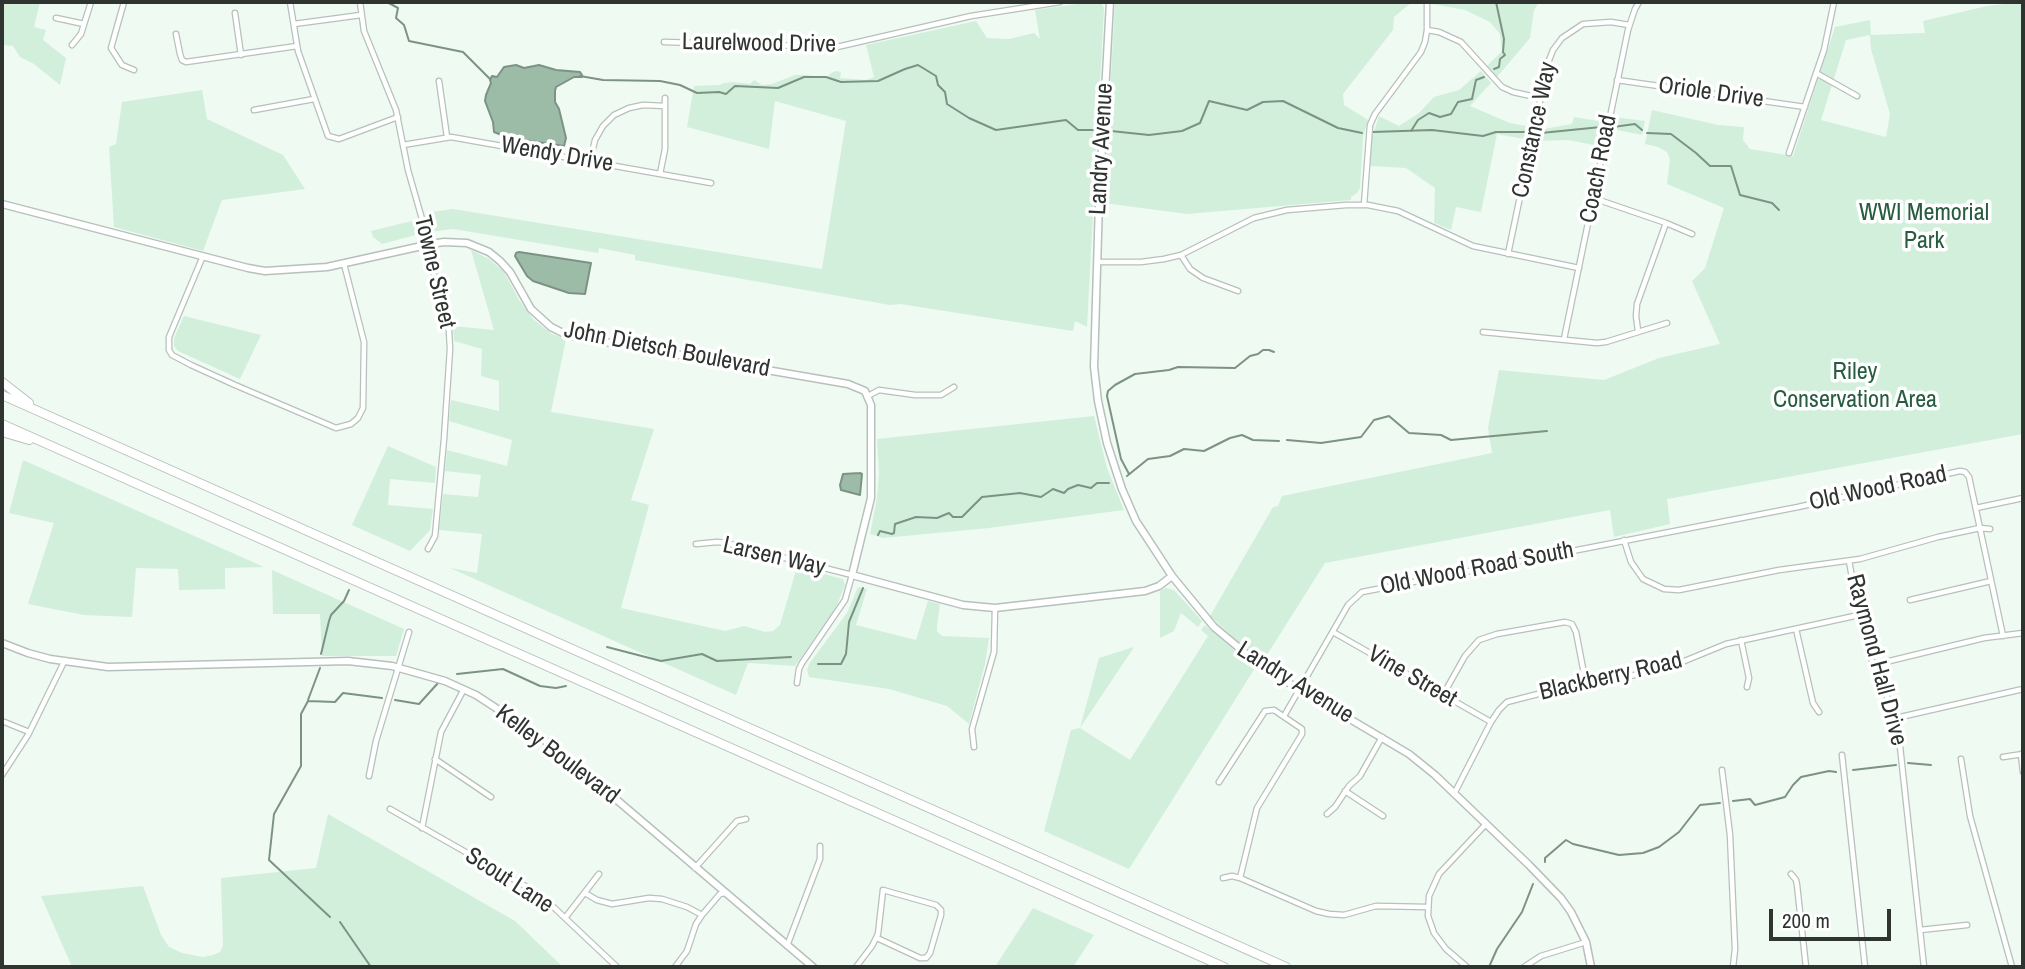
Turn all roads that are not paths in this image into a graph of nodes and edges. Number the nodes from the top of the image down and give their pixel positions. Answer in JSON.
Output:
{"nodes":[{"id":1,"x":91,"y":2,"type":"edge"},
{"id":2,"x":124,"y":2,"type":"edge"},
{"id":3,"x":290,"y":2,"type":"edge"},
{"id":4,"x":360,"y":2,"type":"edge"},
{"id":5,"x":1060,"y":2,"type":"edge"},
{"id":6,"x":1110,"y":2,"type":"edge"},
{"id":7,"x":1427,"y":2,"type":"edge"},
{"id":8,"x":1639,"y":2,"type":"edge"},
{"id":9,"x":1834,"y":2,"type":"edge"},
{"id":10,"x":236,"y":13,"type":"dead end"},
{"id":11,"x":362,"y":15,"type":"junction"},
{"id":12,"x":56,"y":18,"type":"dead end"},
{"id":13,"x":84,"y":24,"type":"junction"},
{"id":14,"x":294,"y":24,"type":"junction"},
{"id":15,"x":1629,"y":25,"type":"junction"},
{"id":16,"x":1427,"y":30,"type":"junction"},
{"id":17,"x":176,"y":34,"type":"dead end"},
{"id":18,"x":664,"y":42,"type":"dead end"},
{"id":19,"x":72,"y":45,"type":"dead end"},
{"id":20,"x":297,"y":46,"type":"junction"},
{"id":21,"x":241,"y":55,"type":"junction"},
{"id":22,"x":134,"y":71,"type":"dead end"},
{"id":23,"x":1816,"y":72,"type":"junction"},
{"id":24,"x":1617,"y":80,"type":"junction"},
{"id":25,"x":439,"y":81,"type":"dead end"},
{"id":26,"x":1857,"y":96,"type":"dead end"},
{"id":27,"x":665,"y":98,"type":"dead end"},
{"id":28,"x":1540,"y":98,"type":"junction"},
{"id":29,"x":314,"y":99,"type":"junction"},
{"id":30,"x":665,"y":106,"type":"junction"},
{"id":31,"x":1805,"y":107,"type":"junction"},
{"id":32,"x":254,"y":110,"type":"dead end"},
{"id":33,"x":398,"y":117,"type":"junction"},
{"id":34,"x":447,"y":137,"type":"junction"},
{"id":35,"x":403,"y":145,"type":"junction"},
{"id":36,"x":1789,"y":153,"type":"dead end"},
{"id":37,"x":590,"y":162,"type":"junction"},
{"id":38,"x":660,"y":174,"type":"junction"},
{"id":39,"x":711,"y":183,"type":"dead end"},
{"id":40,"x":1593,"y":198,"type":"junction"},
{"id":41,"x":2,"y":204,"type":"edge"},
{"id":42,"x":1364,"y":205,"type":"junction"},
{"id":43,"x":1667,"y":223,"type":"junction"},
{"id":44,"x":1692,"y":234,"type":"dead end"},
{"id":45,"x":427,"y":245,"type":"junction"},
{"id":46,"x":1508,"y":254,"type":"junction"},
{"id":47,"x":1181,"y":255,"type":"junction"},
{"id":48,"x":203,"y":256,"type":"junction"},
{"id":49,"x":1097,"y":262,"type":"junction"},
{"id":50,"x":344,"y":264,"type":"junction"},
{"id":51,"x":1579,"y":268,"type":"junction"},
{"id":52,"x":1238,"y":291,"type":"dead end"},
{"id":53,"x":1667,"y":323,"type":"dead end"},
{"id":54,"x":1639,"y":331,"type":"junction"},
{"id":55,"x":1483,"y":332,"type":"dead end"},
{"id":56,"x":1564,"y":338,"type":"junction"},
{"id":57,"x":2,"y":382,"type":"edge"},
{"id":58,"x":954,"y":387,"type":"dead end"},
{"id":59,"x":2,"y":395,"type":"edge"},
{"id":60,"x":868,"y":396,"type":"junction"},
{"id":61,"x":43,"y":414,"type":"junction"},
{"id":62,"x":2,"y":424,"type":"edge"},
{"id":63,"x":2,"y":432,"type":"edge"},
{"id":64,"x":54,"y":447,"type":"junction"},
{"id":65,"x":2023,"y":498,"type":"edge"},
{"id":66,"x":1976,"y":508,"type":"junction"},
{"id":67,"x":1980,"y":528,"type":"junction"},
{"id":68,"x":1990,"y":529,"type":"dead end"},
{"id":69,"x":1624,"y":540,"type":"junction"},
{"id":70,"x":696,"y":544,"type":"dead end"},
{"id":71,"x":428,"y":548,"type":"dead end"},
{"id":72,"x":1849,"y":561,"type":"junction"},
{"id":73,"x":852,"y":575,"type":"junction"},
{"id":74,"x":1172,"y":576,"type":"junction"},
{"id":75,"x":1991,"y":581,"type":"junction"},
{"id":76,"x":1910,"y":600,"type":"dead end"},
{"id":77,"x":995,"y":608,"type":"junction"},
{"id":78,"x":1859,"y":615,"type":"junction"},
{"id":79,"x":1796,"y":629,"type":"junction"},
{"id":80,"x":409,"y":632,"type":"dead end"},
{"id":81,"x":1333,"y":632,"type":"junction"},
{"id":82,"x":2023,"y":633,"type":"edge"},
{"id":83,"x":2003,"y":636,"type":"junction"},
{"id":84,"x":1741,"y":640,"type":"junction"},
{"id":85,"x":2,"y":643,"type":"edge"},
{"id":86,"x":64,"y":662,"type":"junction"},
{"id":87,"x":1873,"y":665,"type":"junction"},
{"id":88,"x":398,"y":667,"type":"junction"},
{"id":89,"x":797,"y":683,"type":"dead end"},
{"id":90,"x":1586,"y":684,"type":"junction"},
{"id":91,"x":1747,"y":687,"type":"dead end"},
{"id":92,"x":464,"y":689,"type":"junction"},
{"id":93,"x":2023,"y":689,"type":"edge"},
{"id":94,"x":1299,"y":690,"type":"junction"},
{"id":95,"x":1443,"y":695,"type":"junction"},
{"id":96,"x":1819,"y":712,"type":"dead end"},
{"id":97,"x":1284,"y":716,"type":"junction"},
{"id":98,"x":1896,"y":718,"type":"junction"},
{"id":99,"x":2,"y":721,"type":"edge"},
{"id":100,"x":1491,"y":722,"type":"junction"},
{"id":101,"x":29,"y":732,"type":"junction"},
{"id":102,"x":1382,"y":737,"type":"junction"},
{"id":103,"x":974,"y":747,"type":"dead end"},
{"id":104,"x":2022,"y":754,"type":"edge"},
{"id":105,"x":1843,"y":755,"type":"dead end"},
{"id":106,"x":2003,"y":757,"type":"dead end"},
{"id":107,"x":1961,"y":758,"type":"dead end"},
{"id":108,"x":435,"y":759,"type":"junction"},
{"id":109,"x":1722,"y":770,"type":"dead end"},
{"id":110,"x":2023,"y":772,"type":"edge"},
{"id":111,"x":2,"y":775,"type":"edge"},
{"id":112,"x":369,"y":776,"type":"dead end"},
{"id":113,"x":1219,"y":782,"type":"dead end"},
{"id":114,"x":1345,"y":790,"type":"junction"},
{"id":115,"x":1454,"y":794,"type":"junction"},
{"id":116,"x":491,"y":797,"type":"dead end"},
{"id":117,"x":390,"y":808,"type":"dead end"},
{"id":118,"x":1326,"y":814,"type":"dead end"},
{"id":119,"x":1383,"y":817,"type":"dead end"},
{"id":120,"x":747,"y":819,"type":"dead end"},
{"id":121,"x":1485,"y":825,"type":"junction"},
{"id":122,"x":422,"y":828,"type":"junction"},
{"id":123,"x":820,"y":846,"type":"dead end"},
{"id":124,"x":695,"y":868,"type":"junction"},
{"id":125,"x":599,"y":874,"type":"dead end"},
{"id":126,"x":1791,"y":874,"type":"dead end"},
{"id":127,"x":1223,"y":878,"type":"dead end"},
{"id":128,"x":1240,"y":878,"type":"junction"},
{"id":129,"x":585,"y":893,"type":"junction"},
{"id":130,"x":725,"y":893,"type":"junction"},
{"id":131,"x":1427,"y":906,"type":"junction"},
{"id":132,"x":702,"y":915,"type":"junction"},
{"id":133,"x":565,"y":918,"type":"junction"},
{"id":134,"x":1967,"y":925,"type":"dead end"},
{"id":135,"x":1920,"y":930,"type":"junction"},
{"id":136,"x":877,"y":938,"type":"junction"},
{"id":137,"x":1586,"y":942,"type":"junction"},
{"id":138,"x":787,"y":946,"type":"junction"},
{"id":139,"x":617,"y":967,"type":"edge"},
{"id":140,"x":674,"y":967,"type":"edge"},
{"id":141,"x":813,"y":967,"type":"edge"},
{"id":142,"x":856,"y":967,"type":"edge"},
{"id":143,"x":1224,"y":967,"type":"edge"},
{"id":144,"x":1286,"y":967,"type":"edge"},
{"id":145,"x":1467,"y":967,"type":"edge"},
{"id":146,"x":1524,"y":967,"type":"edge"},
{"id":147,"x":1591,"y":967,"type":"edge"},
{"id":148,"x":1732,"y":967,"type":"edge"},
{"id":149,"x":1806,"y":967,"type":"edge"},
{"id":150,"x":1865,"y":967,"type":"edge"},
{"id":151,"x":1924,"y":967,"type":"edge"},
{"id":152,"x":2012,"y":967,"type":"edge"}],
"edges":[{"from":1,"to":13,"type":"street"},
{"from":2,"to":22,"type":"street"},
{"from":3,"to":14,"type":"street"},
{"from":4,"to":11,"type":"street","name":"Towne Street"},
{"from":5,"to":18,"type":"street","name":"Laurelwood Drive"},
{"from":6,"to":49,"type":"street","name":"Landry Avenue"},
{"from":7,"to":16,"type":"street"},
{"from":8,"to":15,"type":"street","name":"Coach Road"},
{"from":9,"to":23,"type":"street"},
{"from":10,"to":21,"type":"street"},
{"from":11,"to":14,"type":"street"},
{"from":11,"to":33,"type":"street","name":"Towne Street"},
{"from":12,"to":13,"type":"street"},
{"from":13,"to":19,"type":"street"},
{"from":14,"to":20,"type":"street"},
{"from":15,"to":24,"type":"street","name":"Coach Road"},
{"from":15,"to":28,"type":"street","name":"Constance Way"},
{"from":16,"to":28,"type":"street"},
{"from":16,"to":42,"type":"street"},
{"from":17,"to":21,"type":"street"},
{"from":20,"to":21,"type":"street"},
{"from":20,"to":29,"type":"street"},
{"from":23,"to":26,"type":"street"},
{"from":23,"to":31,"type":"street"},
{"from":24,"to":31,"type":"street","name":"Oriole Drive"},
{"from":24,"to":40,"type":"street","name":"Coach Road"},
{"from":25,"to":34,"type":"street"},
{"from":27,"to":30,"type":"street"},
{"from":28,"to":46,"type":"street","name":"Constance Way"},
{"from":29,"to":32,"type":"street"},
{"from":29,"to":33,"type":"street"},
{"from":30,"to":37,"type":"street"},
{"from":30,"to":38,"type":"street"},
{"from":31,"to":36,"type":"street"},
{"from":33,"to":35,"type":"street","name":"Towne Street"},
{"from":34,"to":35,"type":"street","name":"Wendy Drive"},
{"from":34,"to":37,"type":"street","name":"Wendy Drive"},
{"from":35,"to":45,"type":"street","name":"Towne Street"},
{"from":37,"to":38,"type":"street","name":"Wendy Drive"},
{"from":38,"to":39,"type":"street","name":"Wendy Drive"},
{"from":40,"to":43,"type":"street"},
{"from":40,"to":51,"type":"street","name":"Coach Road"},
{"from":41,"to":48,"type":"street","name":"John Dietsch Boulevard"},
{"from":42,"to":46,"type":"street"},
{"from":42,"to":47,"type":"street"},
{"from":43,"to":44,"type":"street"},
{"from":43,"to":54,"type":"street"},
{"from":45,"to":50,"type":"street","name":"John Dietsch Boulevard"},
{"from":45,"to":60,"type":"street","name":"John Dietsch Boulevard"},
{"from":45,"to":71,"type":"street","name":"Towne Street"},
{"from":46,"to":51,"type":"street"},
{"from":47,"to":49,"type":"street"},
{"from":47,"to":52,"type":"street"},
{"from":48,"to":50,"type":"street","name":"John Dietsch Boulevard"},
{"from":48,"to":50,"type":"street"},
{"from":49,"to":74,"type":"street","name":"Landry Avenue"},
{"from":51,"to":56,"type":"street","name":"Coach Road"},
{"from":53,"to":54,"type":"street"},
{"from":54,"to":56,"type":"street"},
{"from":55,"to":56,"type":"street"},
{"from":57,"to":61,"type":"highway"},
{"from":58,"to":60,"type":"street"},
{"from":59,"to":61,"type":"highway"},
{"from":60,"to":73,"type":"street"},
{"from":61,"to":144,"type":"highway"},
{"from":62,"to":64,"type":"highway"},
{"from":63,"to":64,"type":"highway"},
{"from":64,"to":143,"type":"highway"},
{"from":65,"to":66,"type":"street"},
{"from":66,"to":67,"type":"street","name":"Old Wood Road"},
{"from":66,"to":69,"type":"street","name":"Old Wood Road"},
{"from":67,"to":68,"type":"street"},
{"from":67,"to":72,"type":"street"},
{"from":67,"to":75,"type":"street","name":"Old Wood Road"},
{"from":69,"to":72,"type":"street"},
{"from":69,"to":81,"type":"street","name":"Old Wood Road South"},
{"from":70,"to":73,"type":"street","name":"Larsen Way"},
{"from":72,"to":78,"type":"street","name":"Raymond Hall Drive"},
{"from":73,"to":77,"type":"street"},
{"from":73,"to":89,"type":"street"},
{"from":74,"to":77,"type":"street"},
{"from":74,"to":94,"type":"street","name":"Landry Avenue"},
{"from":75,"to":76,"type":"street"},
{"from":75,"to":83,"type":"street","name":"Old Wood Road"},
{"from":77,"to":103,"type":"street"},
{"from":78,"to":79,"type":"street","name":"Blackberry Road"},
{"from":78,"to":87,"type":"street","name":"Raymond Hall Drive"},
{"from":79,"to":84,"type":"street","name":"Blackberry Road"},
{"from":79,"to":96,"type":"street"},
{"from":80,"to":88,"type":"street"},
{"from":81,"to":94,"type":"street","name":"Old Wood Road South"},
{"from":81,"to":95,"type":"street","name":"Vine Street"},
{"from":82,"to":83,"type":"street"},
{"from":83,"to":87,"type":"street"},
{"from":84,"to":90,"type":"street","name":"Blackberry Road"},
{"from":84,"to":91,"type":"street"},
{"from":85,"to":86,"type":"street","name":"Kelley Boulevard"},
{"from":86,"to":88,"type":"street","name":"Kelley Boulevard"},
{"from":86,"to":101,"type":"street"},
{"from":87,"to":98,"type":"street","name":"Raymond Hall Drive"},
{"from":88,"to":92,"type":"street","name":"Kelley Boulevard"},
{"from":88,"to":112,"type":"street"},
{"from":90,"to":95,"type":"street"},
{"from":90,"to":100,"type":"street","name":"Blackberry Road"},
{"from":92,"to":108,"type":"street"},
{"from":92,"to":124,"type":"street","name":"Kelley Boulevard"},
{"from":93,"to":98,"type":"street"},
{"from":94,"to":97,"type":"street","name":"Old Wood Road South"},
{"from":94,"to":102,"type":"street","name":"Landry Avenue"},
{"from":95,"to":100,"type":"street","name":"Vine Street"},
{"from":97,"to":113,"type":"street"},
{"from":97,"to":128,"type":"street"},
{"from":98,"to":135,"type":"street","name":"Raymond Hall Drive"},
{"from":99,"to":101,"type":"street"},
{"from":100,"to":115,"type":"street","name":"Blackberry Road"},
{"from":101,"to":111,"type":"street"},
{"from":102,"to":114,"type":"street"},
{"from":102,"to":115,"type":"street","name":"Landry Avenue"},
{"from":104,"to":106,"type":"street"},
{"from":104,"to":110,"type":"street"},
{"from":105,"to":150,"type":"street"},
{"from":107,"to":152,"type":"street"},
{"from":108,"to":116,"type":"street"},
{"from":108,"to":122,"type":"street"},
{"from":109,"to":148,"type":"street"},
{"from":114,"to":118,"type":"street"},
{"from":114,"to":119,"type":"street"},
{"from":115,"to":121,"type":"street","name":"Landry Avenue"},
{"from":117,"to":122,"type":"street","name":"Scout Lane"},
{"from":120,"to":124,"type":"street"},
{"from":121,"to":131,"type":"street"},
{"from":121,"to":137,"type":"street","name":"Landry Avenue"},
{"from":122,"to":133,"type":"street","name":"Scout Lane"},
{"from":123,"to":138,"type":"street"},
{"from":124,"to":130,"type":"street","name":"Kelley Boulevard"},
{"from":125,"to":129,"type":"street"},
{"from":126,"to":149,"type":"street"},
{"from":127,"to":128,"type":"street"},
{"from":128,"to":131,"type":"street"},
{"from":129,"to":132,"type":"street"},
{"from":129,"to":133,"type":"street"},
{"from":130,"to":132,"type":"street"},
{"from":130,"to":138,"type":"street","name":"Kelley Boulevard"},
{"from":131,"to":145,"type":"street"},
{"from":132,"to":140,"type":"street"},
{"from":133,"to":139,"type":"street","name":"Scout Lane"},
{"from":134,"to":135,"type":"street"},
{"from":135,"to":151,"type":"street","name":"Raymond Hall Drive"},
{"from":136,"to":136,"type":"street"},
{"from":136,"to":142,"type":"street"},
{"from":137,"to":146,"type":"street"},
{"from":137,"to":147,"type":"street","name":"Landry Avenue"},
{"from":138,"to":141,"type":"street","name":"Kelley Boulevard"}]}
